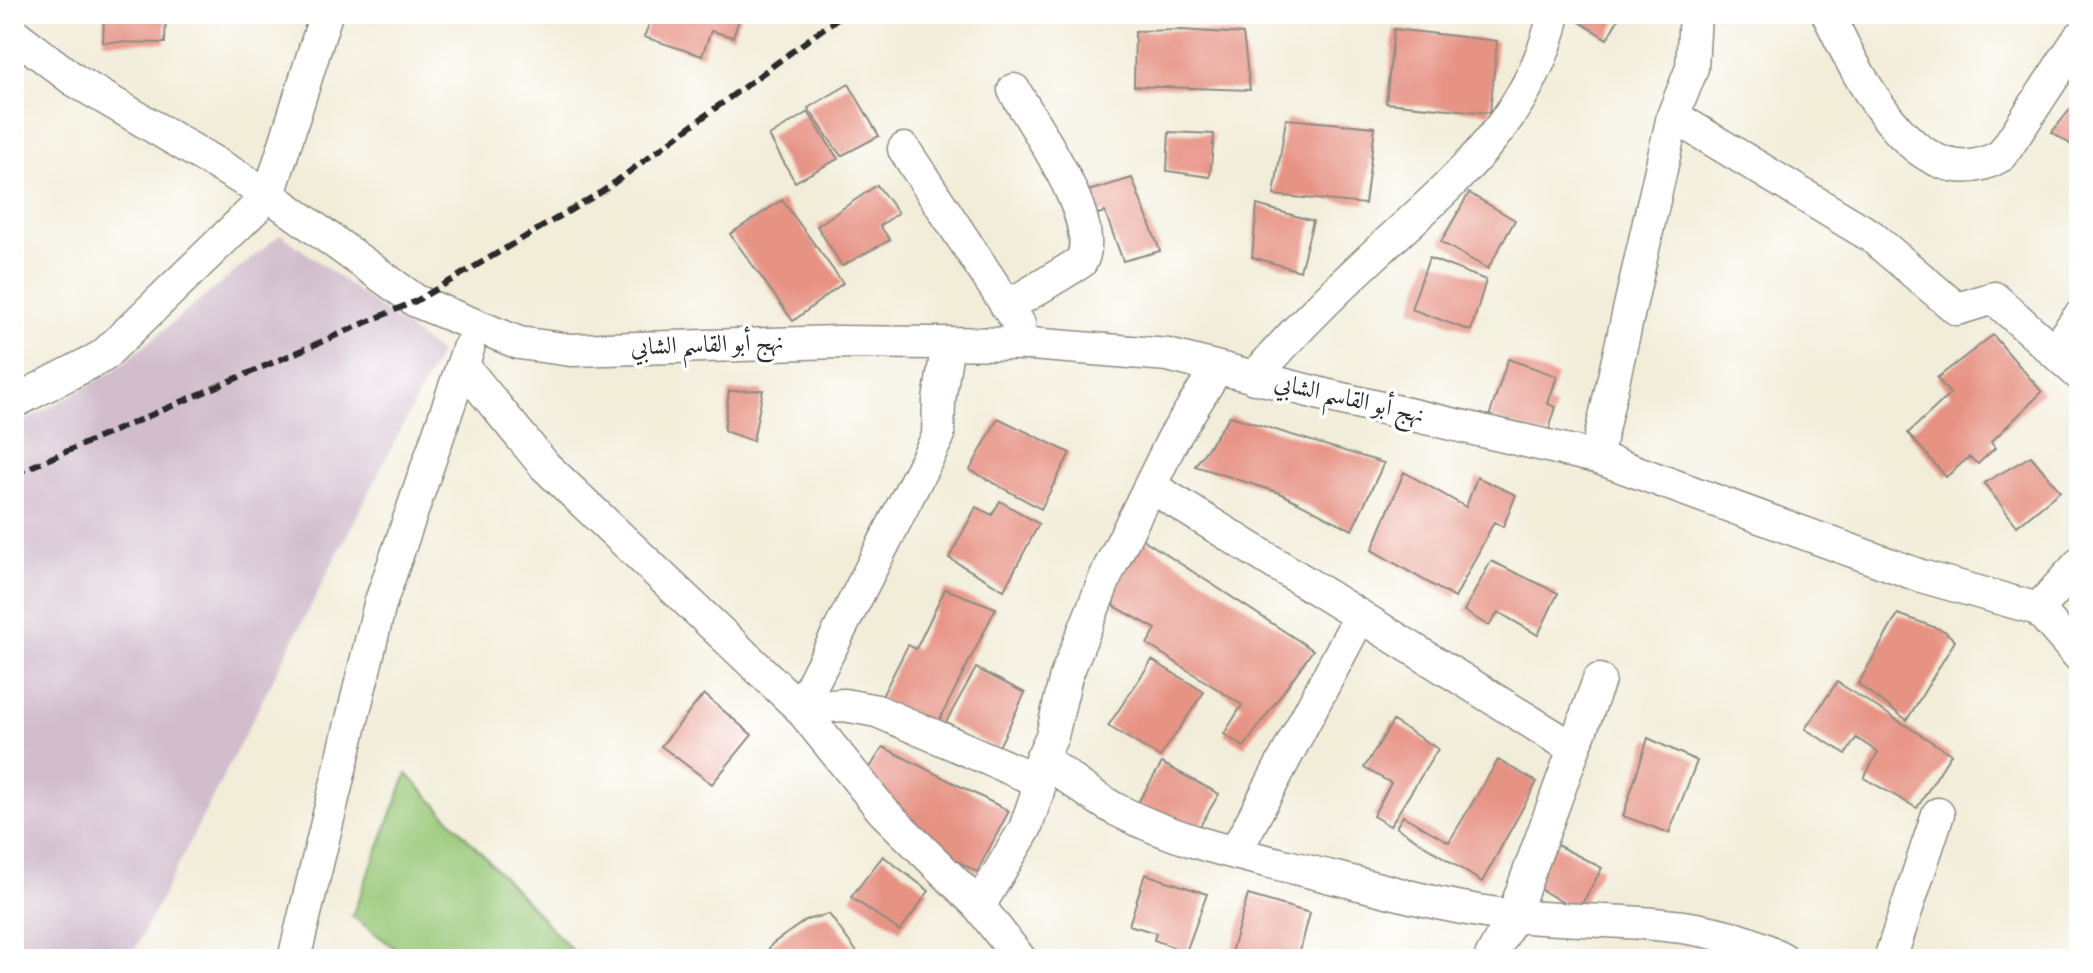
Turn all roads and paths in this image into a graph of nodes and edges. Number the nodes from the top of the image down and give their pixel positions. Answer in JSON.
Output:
{"nodes":[{"id":1,"x":326,"y":14,"type":"edge"},
{"id":2,"x":1554,"y":14,"type":"edge"},
{"id":3,"x":1695,"y":14,"type":"edge"},
{"id":4,"x":1828,"y":14,"type":"edge"},
{"id":5,"x":14,"y":34,"type":"edge"},
{"id":6,"x":2079,"y":38,"type":"edge"},
{"id":7,"x":1014,"y":90,"type":"dead end"},
{"id":8,"x":1673,"y":116,"type":"junction"},
{"id":9,"x":904,"y":149,"type":"dead end"},
{"id":10,"x":269,"y":195,"type":"junction"},
{"id":11,"x":1007,"y":307,"type":"junction"},
{"id":12,"x":2079,"y":317,"type":"edge"},
{"id":13,"x":475,"y":327,"type":"junction"},
{"id":14,"x":948,"y":343,"type":"junction"},
{"id":15,"x":1031,"y":344,"type":"junction"},
{"id":16,"x":2055,"y":349,"type":"junction"},
{"id":17,"x":463,"y":366,"type":"junction"},
{"id":18,"x":1217,"y":368,"type":"junction"},
{"id":19,"x":2079,"y":374,"type":"edge"},
{"id":20,"x":1254,"y":378,"type":"junction"},
{"id":21,"x":14,"y":402,"type":"edge"},
{"id":22,"x":1596,"y":457,"type":"junction"},
{"id":23,"x":1150,"y":486,"type":"junction"},
{"id":24,"x":2079,"y":564,"type":"edge"},
{"id":25,"x":2038,"y":609,"type":"junction"},
{"id":26,"x":1360,"y":616,"type":"junction"},
{"id":27,"x":2079,"y":656,"type":"edge"},
{"id":28,"x":1599,"y":680,"type":"dead end"},
{"id":29,"x":800,"y":708,"type":"junction"},
{"id":30,"x":1573,"y":748,"type":"junction"},
{"id":31,"x":1037,"y":768,"type":"junction"},
{"id":32,"x":1938,"y":814,"type":"dead end"},
{"id":33,"x":1235,"y":853,"type":"junction"},
{"id":34,"x":979,"y":906,"type":"junction"},
{"id":35,"x":1513,"y":916,"type":"junction"},
{"id":36,"x":294,"y":959,"type":"edge"},
{"id":37,"x":1020,"y":959,"type":"edge"},
{"id":38,"x":1490,"y":959,"type":"edge"},
{"id":39,"x":1783,"y":959,"type":"edge"},
{"id":40,"x":1890,"y":959,"type":"edge"}],
"edges":[{"from":1,"to":10,"type":"street"},
{"from":2,"to":20,"type":"street"},
{"from":3,"to":8,"type":"street"},
{"from":4,"to":6,"type":"street"},
{"from":5,"to":10,"type":"street","name":"نهج أبو القاسم الشابي"},
{"from":7,"to":11,"type":"street"},
{"from":8,"to":16,"type":"street"},
{"from":8,"to":22,"type":"street"},
{"from":9,"to":11,"type":"street"},
{"from":10,"to":13,"type":"street","name":"نهج أبو القاسم الشابي"},
{"from":10,"to":21,"type":"street"},
{"from":11,"to":15,"type":"street"},
{"from":12,"to":16,"type":"street"},
{"from":13,"to":14,"type":"street","name":"نهج أبو القاسم الشابي"},
{"from":13,"to":17,"type":"street"},
{"from":14,"to":15,"type":"street","name":"نهج أبو القاسم الشابي"},
{"from":14,"to":29,"type":"street"},
{"from":15,"to":18,"type":"street","name":"نهج أبو القاسم الشابي"},
{"from":16,"to":19,"type":"street"},
{"from":17,"to":29,"type":"street"},
{"from":17,"to":36,"type":"street"},
{"from":18,"to":20,"type":"street","name":"نهج أبو القاسم الشابي"},
{"from":18,"to":23,"type":"street"},
{"from":20,"to":22,"type":"street","name":"نهج أبو القاسم الشابي"},
{"from":22,"to":25,"type":"street","name":"نهج أبو القاسم الشابي"},
{"from":23,"to":26,"type":"street"},
{"from":23,"to":31,"type":"street"},
{"from":24,"to":25,"type":"street"},
{"from":25,"to":27,"type":"street"},
{"from":26,"to":30,"type":"street"},
{"from":26,"to":33,"type":"street"},
{"from":28,"to":30,"type":"street"},
{"from":29,"to":31,"type":"street"},
{"from":29,"to":34,"type":"street"},
{"from":30,"to":35,"type":"street"},
{"from":31,"to":33,"type":"street"},
{"from":31,"to":34,"type":"street"},
{"from":32,"to":40,"type":"street"},
{"from":33,"to":35,"type":"street"},
{"from":34,"to":37,"type":"street"},
{"from":35,"to":38,"type":"street"},
{"from":35,"to":39,"type":"street"}]}
